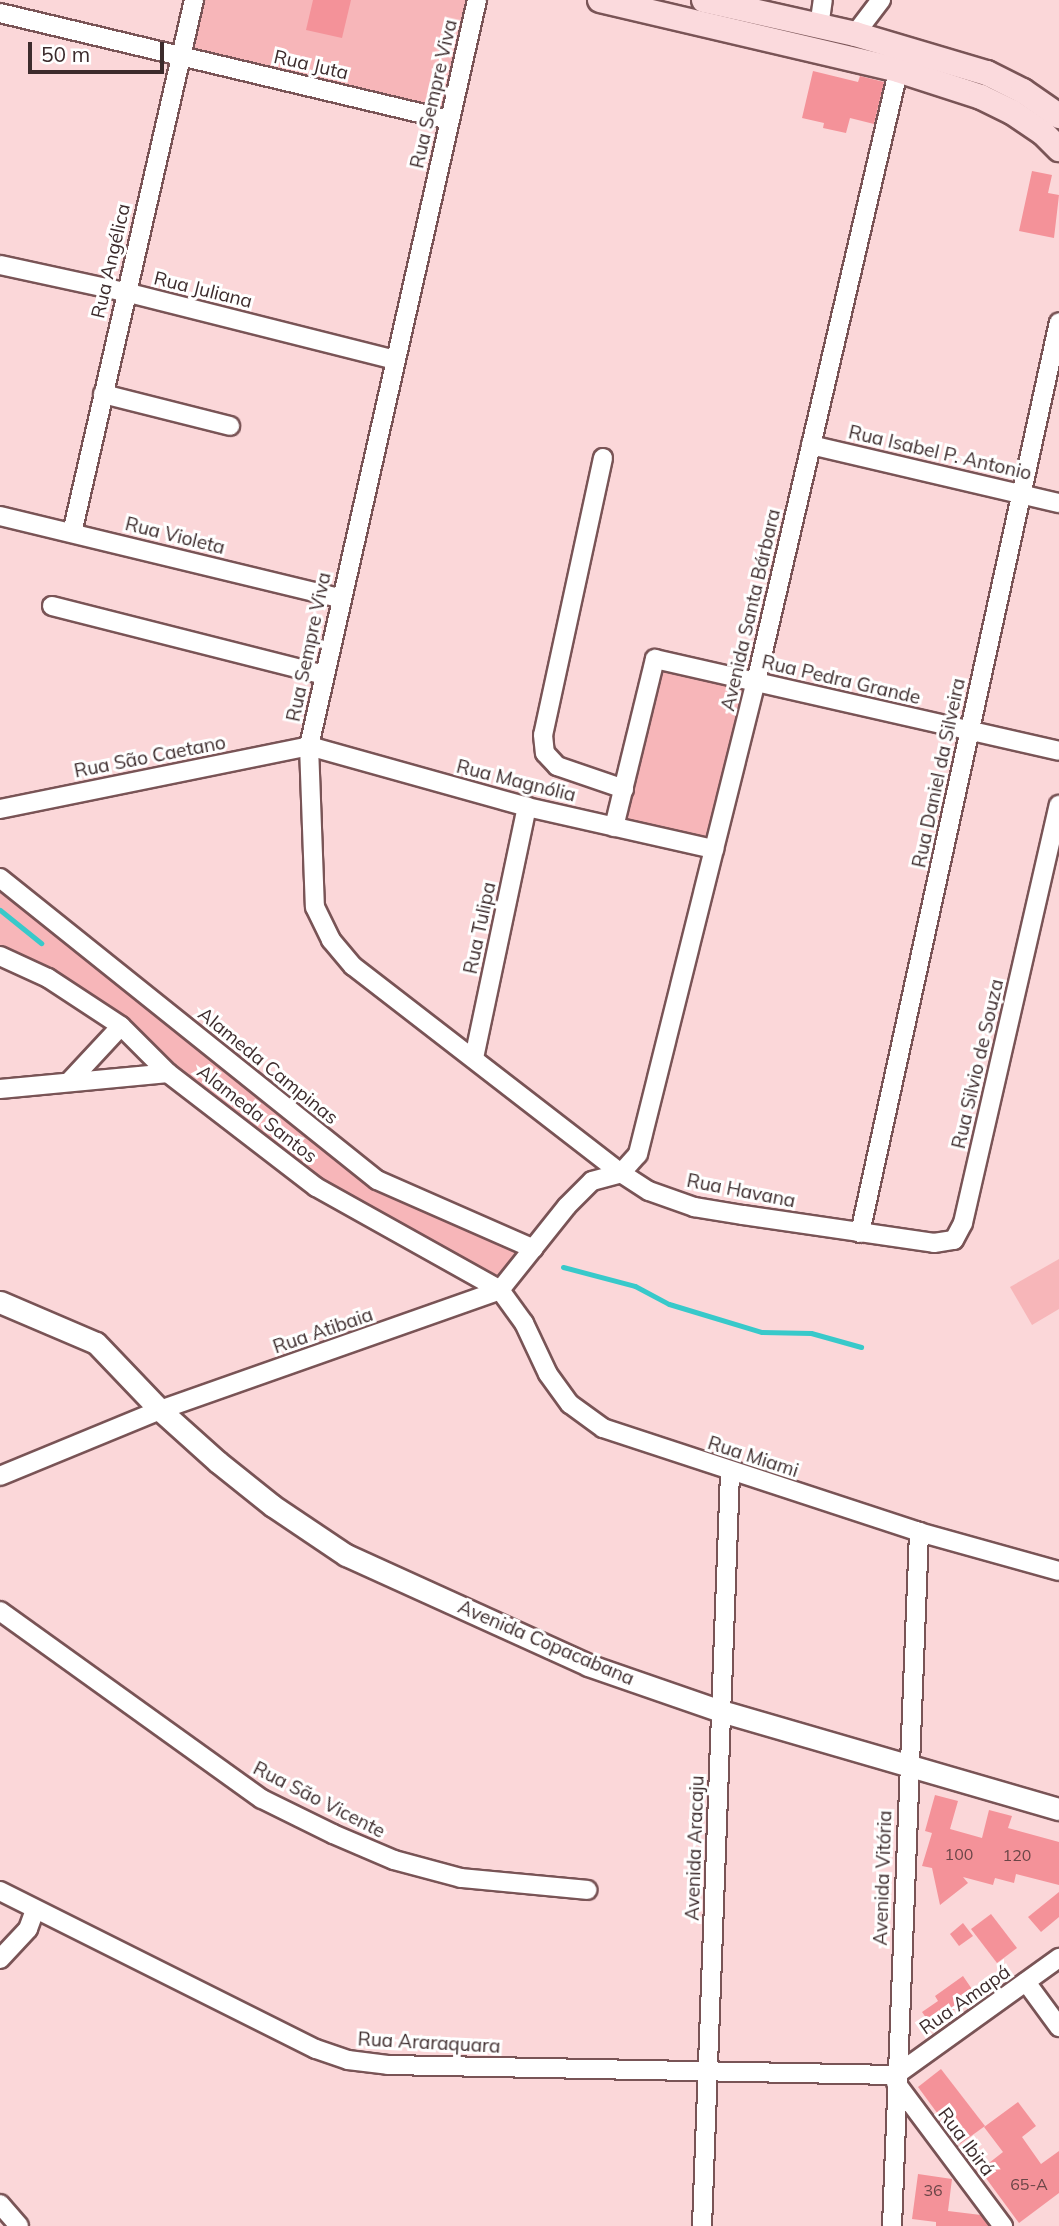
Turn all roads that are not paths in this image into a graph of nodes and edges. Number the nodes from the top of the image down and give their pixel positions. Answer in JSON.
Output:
{"nodes":[{"id":1,"x":194,"y":0,"type":"edge"},
{"id":2,"x":477,"y":0,"type":"edge"},
{"id":3,"x":600,"y":0,"type":"edge"},
{"id":4,"x":704,"y":0,"type":"edge"},
{"id":5,"x":823,"y":0,"type":"edge"},
{"id":6,"x":881,"y":0,"type":"edge"},
{"id":7,"x":0,"y":13,"type":"edge"},
{"id":8,"x":819,"y":27,"type":"junction"},
{"id":9,"x":855,"y":34,"type":"junction"},
{"id":10,"x":180,"y":56,"type":"junction"},
{"id":11,"x":901,"y":59,"type":"junction"},
{"id":12,"x":1059,"y":116,"type":"edge"},
{"id":13,"x":449,"y":120,"type":"junction"},
{"id":14,"x":1059,"y":149,"type":"edge"},
{"id":15,"x":2,"y":263,"type":"edge"},
{"id":16,"x":125,"y":292,"type":"junction"},
{"id":17,"x":1059,"y":322,"type":"edge"},
{"id":18,"x":396,"y":360,"type":"junction"},
{"id":19,"x":103,"y":394,"type":"junction"},
{"id":20,"x":230,"y":426,"type":"dead end"},
{"id":21,"x":811,"y":445,"type":"junction"},
{"id":22,"x":603,"y":458,"type":"dead end"},
{"id":23,"x":1021,"y":494,"type":"junction"},
{"id":24,"x":1059,"y":503,"type":"edge"},
{"id":25,"x":0,"y":516,"type":"edge"},
{"id":26,"x":72,"y":533,"type":"junction"},
{"id":27,"x":341,"y":598,"type":"junction"},
{"id":28,"x":52,"y":606,"type":"dead end"},
{"id":29,"x":324,"y":675,"type":"junction"},
{"id":30,"x":756,"y":682,"type":"junction"},
{"id":31,"x":970,"y":731,"type":"junction"},
{"id":32,"x":309,"y":746,"type":"junction"},
{"id":33,"x":1059,"y":751,"type":"edge"},
{"id":34,"x":624,"y":789,"type":"junction"},
{"id":35,"x":1059,"y":804,"type":"edge"},
{"id":36,"x":527,"y":807,"type":"junction"},
{"id":37,"x":0,"y":809,"type":"edge"},
{"id":38,"x":614,"y":827,"type":"junction"},
{"id":39,"x":715,"y":849,"type":"junction"},
{"id":40,"x":0,"y":878,"type":"edge"},
{"id":41,"x":0,"y":956,"type":"edge"},
{"id":42,"x":121,"y":1026,"type":"junction"},
{"id":43,"x":474,"y":1058,"type":"junction"},
{"id":44,"x":168,"y":1073,"type":"junction"},
{"id":45,"x":69,"y":1082,"type":"junction"},
{"id":46,"x":0,"y":1089,"type":"edge"},
{"id":47,"x":621,"y":1173,"type":"junction"},
{"id":48,"x":860,"y":1233,"type":"junction"},
{"id":49,"x":534,"y":1249,"type":"junction"},
{"id":50,"x":500,"y":1290,"type":"junction"},
{"id":51,"x":0,"y":1302,"type":"edge"},
{"id":52,"x":159,"y":1410,"type":"junction"},
{"id":53,"x":730,"y":1472,"type":"junction"},
{"id":54,"x":0,"y":1476,"type":"edge"},
{"id":55,"x":919,"y":1532,"type":"junction"},
{"id":56,"x":1059,"y":1571,"type":"edge"},
{"id":57,"x":0,"y":1611,"type":"edge"},
{"id":58,"x":721,"y":1711,"type":"junction"},
{"id":59,"x":909,"y":1766,"type":"junction"},
{"id":60,"x":1059,"y":1810,"type":"edge"},
{"id":61,"x":587,"y":1890,"type":"dead end"},
{"id":62,"x":0,"y":1891,"type":"edge"},
{"id":63,"x":35,"y":1910,"type":"junction"},
{"id":64,"x":1059,"y":1958,"type":"edge"},
{"id":65,"x":0,"y":1959,"type":"edge"},
{"id":66,"x":1026,"y":1982,"type":"junction"},
{"id":67,"x":1059,"y":2027,"type":"edge"},
{"id":68,"x":708,"y":2072,"type":"junction"},
{"id":69,"x":896,"y":2079,"type":"junction"},
{"id":70,"x":0,"y":2204,"type":"edge"},
{"id":71,"x":19,"y":2226,"type":"edge"},
{"id":72,"x":702,"y":2226,"type":"edge"},
{"id":73,"x":892,"y":2226,"type":"edge"},
{"id":74,"x":1003,"y":2226,"type":"edge"}],
"edges":[{"from":1,"to":10,"type":"street","name":"Rua Angélica"},
{"from":2,"to":13,"type":"street","name":"Rua Sempre Viva"},
{"from":3,"to":11,"type":"main road"},
{"from":4,"to":8,"type":"main road"},
{"from":5,"to":8,"type":"street"},
{"from":6,"to":9,"type":"street"},
{"from":7,"to":10,"type":"street","name":"Rua Juta"},
{"from":8,"to":9,"type":"main road"},
{"from":9,"to":11,"type":"main road"},
{"from":10,"to":13,"type":"street","name":"Rua Juta"},
{"from":10,"to":16,"type":"street","name":"Rua Angélica"},
{"from":11,"to":12,"type":"main road"},
{"from":11,"to":14,"type":"main road"},
{"from":11,"to":21,"type":"street","name":"Avenida Santa Bárbara"},
{"from":13,"to":18,"type":"street","name":"Rua Sempre Viva"},
{"from":15,"to":16,"type":"street","name":"Rua Juliana"},
{"from":16,"to":18,"type":"street","name":"Rua Juliana"},
{"from":16,"to":19,"type":"street","name":"Rua Angélica"},
{"from":17,"to":23,"type":"street","name":"Rua Daniel da Silveira"},
{"from":18,"to":27,"type":"street","name":"Rua Sempre Viva"},
{"from":19,"to":20,"type":"street"},
{"from":19,"to":26,"type":"street","name":"Rua Angélica"},
{"from":21,"to":23,"type":"street","name":"Rua Isabel P. Antonio"},
{"from":21,"to":30,"type":"street","name":"Avenida Santa Bárbara"},
{"from":22,"to":34,"type":"street"},
{"from":23,"to":24,"type":"street","name":"Rua Isabel P. Antonio"},
{"from":23,"to":31,"type":"street","name":"Rua Daniel da Silveira"},
{"from":25,"to":26,"type":"street","name":"Rua Violeta"},
{"from":26,"to":27,"type":"street","name":"Rua Violeta"},
{"from":27,"to":29,"type":"street","name":"Rua Sempre Viva"},
{"from":28,"to":29,"type":"street"},
{"from":29,"to":32,"type":"street","name":"Rua Sempre Viva"},
{"from":30,"to":31,"type":"street","name":"Rua Pedra Grande"},
{"from":30,"to":34,"type":"street","name":"Rua Pedra Grande"},
{"from":30,"to":39,"type":"street","name":"Avenida Santa Bárbara"},
{"from":31,"to":33,"type":"street","name":"Rua Pedra Grande"},
{"from":31,"to":48,"type":"street","name":"Rua Daniel da Silveira"},
{"from":32,"to":36,"type":"street","name":"Rua Magnólia"},
{"from":32,"to":37,"type":"street","name":"Rua São Caetano"},
{"from":32,"to":43,"type":"street","name":"Rua Sempre Viva"},
{"from":34,"to":38,"type":"street"},
{"from":35,"to":48,"type":"street","name":"Rua Silvio de Souza"},
{"from":36,"to":38,"type":"street","name":"Rua Magnólia"},
{"from":36,"to":43,"type":"street","name":"Rua Tulipa"},
{"from":38,"to":39,"type":"street","name":"Rua Magnólia"},
{"from":39,"to":47,"type":"street","name":"Avenida Santa Bárbara"},
{"from":40,"to":49,"type":"street","name":"Alameda Campinas"},
{"from":41,"to":42,"type":"street","name":"Alameda Santos"},
{"from":42,"to":44,"type":"street","name":"Alameda Santos"},
{"from":42,"to":45,"type":"street"},
{"from":43,"to":47,"type":"street","name":"Rua Sempre Viva"},
{"from":44,"to":45,"type":"street"},
{"from":44,"to":50,"type":"street","name":"Alameda Santos"},
{"from":45,"to":46,"type":"street"},
{"from":47,"to":48,"type":"street","name":"Rua Havana"},
{"from":47,"to":49,"type":"street"},
{"from":49,"to":50,"type":"street"},
{"from":50,"to":52,"type":"street","name":"Rua Atibaia"},
{"from":50,"to":53,"type":"street","name":"Rua Miami"},
{"from":51,"to":52,"type":"street","name":"Avenida Copacabana"},
{"from":52,"to":54,"type":"street","name":"Rua Atibaia"},
{"from":52,"to":58,"type":"street","name":"Avenida Copacabana"},
{"from":53,"to":55,"type":"street","name":"Rua Miami"},
{"from":53,"to":58,"type":"street","name":"Avenida Aracaju"},
{"from":55,"to":56,"type":"street","name":"Rua Miami"},
{"from":55,"to":59,"type":"street","name":"Avenida Vitória"},
{"from":57,"to":61,"type":"street","name":"Rua São Vicente"},
{"from":58,"to":59,"type":"street","name":"Avenida Copacabana"},
{"from":58,"to":68,"type":"street","name":"Avenida Aracaju"},
{"from":59,"to":60,"type":"street","name":"Avenida Copacabana"},
{"from":59,"to":69,"type":"street","name":"Avenida Vitória"},
{"from":62,"to":63,"type":"street","name":"Rua Araraquara"},
{"from":63,"to":65,"type":"street"},
{"from":63,"to":68,"type":"street","name":"Rua Araraquara"},
{"from":64,"to":66,"type":"street","name":"Rua Amapá"},
{"from":66,"to":67,"type":"street"},
{"from":66,"to":69,"type":"street","name":"Rua Amapá"},
{"from":68,"to":69,"type":"street","name":"Rua Araraquara"},
{"from":68,"to":72,"type":"street","name":"Avenida Aracaju"},
{"from":69,"to":73,"type":"street","name":"Avenida Vitória"},
{"from":69,"to":74,"type":"street","name":"Rua Ibirá"},
{"from":70,"to":71,"type":"street"}]}
